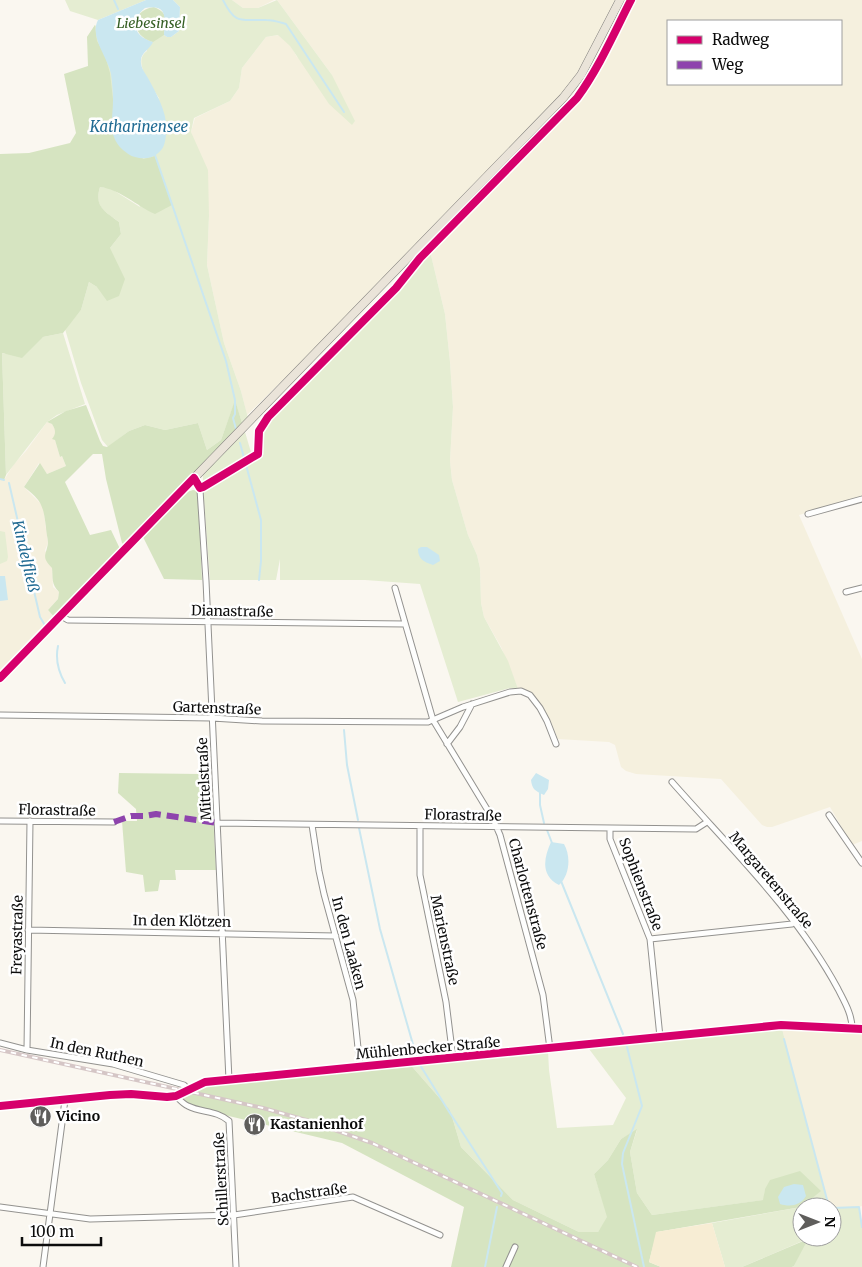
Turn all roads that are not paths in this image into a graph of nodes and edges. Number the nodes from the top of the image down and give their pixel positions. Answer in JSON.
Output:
{"nodes":[{"id":1,"x":620,"y":0,"type":"edge"},
{"id":2,"x":194,"y":478,"type":"junction"},
{"id":3,"x":862,"y":499,"type":"edge"},
{"id":4,"x":808,"y":514,"type":"dead end"},
{"id":5,"x":395,"y":588,"type":"dead end"},
{"id":6,"x":862,"y":588,"type":"edge"},
{"id":7,"x":846,"y":592,"type":"dead end"},
{"id":8,"x":61,"y":616,"type":"junction"},
{"id":9,"x":207,"y":622,"type":"junction"},
{"id":10,"x":405,"y":624,"type":"junction"},
{"id":11,"x":0,"y":678,"type":"edge"},
{"id":12,"x":472,"y":704,"type":"junction"},
{"id":13,"x":0,"y":715,"type":"edge"},
{"id":14,"x":212,"y":718,"type":"junction"},
{"id":15,"x":433,"y":720,"type":"junction"},
{"id":16,"x":447,"y":744,"type":"junction"},
{"id":17,"x":556,"y":744,"type":"dead end"},
{"id":18,"x":672,"y":782,"type":"dead end"},
{"id":19,"x":829,"y":815,"type":"dead end"},
{"id":20,"x":0,"y":821,"type":"edge"},
{"id":21,"x":30,"y":821,"type":"junction"},
{"id":22,"x":114,"y":822,"type":"dead end"},
{"id":23,"x":707,"y":822,"type":"junction"},
{"id":24,"x":217,"y":823,"type":"junction"},
{"id":25,"x":312,"y":825,"type":"junction"},
{"id":26,"x":420,"y":826,"type":"junction"},
{"id":27,"x":497,"y":826,"type":"junction"},
{"id":28,"x":610,"y":828,"type":"junction"},
{"id":29,"x":862,"y":863,"type":"edge"},
{"id":30,"x":795,"y":921,"type":"junction"},
{"id":31,"x":28,"y":930,"type":"junction"},
{"id":32,"x":221,"y":933,"type":"junction"},
{"id":33,"x":336,"y":936,"type":"junction"},
{"id":34,"x":650,"y":939,"type":"junction"},
{"id":35,"x":852,"y":1028,"type":"junction"},
{"id":36,"x":862,"y":1029,"type":"edge"},
{"id":37,"x":660,"y":1037,"type":"junction"},
{"id":38,"x":0,"y":1043,"type":"edge"},
{"id":39,"x":550,"y":1049,"type":"junction"},
{"id":40,"x":27,"y":1050,"type":"junction"},
{"id":41,"x":453,"y":1058,"type":"junction"},
{"id":42,"x":360,"y":1067,"type":"junction"},
{"id":43,"x":229,"y":1080,"type":"junction"},
{"id":44,"x":188,"y":1089,"type":"junction"},
{"id":45,"x":176,"y":1096,"type":"junction"},
{"id":46,"x":65,"y":1100,"type":"junction"},
{"id":47,"x":0,"y":1106,"type":"edge"},
{"id":48,"x":0,"y":1207,"type":"edge"},
{"id":49,"x":50,"y":1213,"type":"junction"},
{"id":50,"x":234,"y":1216,"type":"junction"},
{"id":51,"x":440,"y":1235,"type":"dead end"},
{"id":52,"x":515,"y":1248,"type":"dead end"},
{"id":53,"x":43,"y":1267,"type":"edge"},
{"id":54,"x":236,"y":1267,"type":"edge"},
{"id":55,"x":506,"y":1267,"type":"edge"}],
"edges":[{"from":1,"to":2,"type":"main road"},
{"from":2,"to":8,"type":"main road"},
{"from":2,"to":9,"type":"street","name":"Mittelstraße"},
{"from":3,"to":4,"type":"street"},
{"from":5,"to":10,"type":"street","name":"Charlottenstraße"},
{"from":6,"to":7,"type":"street"},
{"from":8,"to":9,"type":"street","name":"Dianastraße"},
{"from":8,"to":11,"type":"main road"},
{"from":9,"to":10,"type":"street","name":"Dianastraße"},
{"from":9,"to":14,"type":"street","name":"Mittelstraße"},
{"from":10,"to":15,"type":"street","name":"Charlottenstraße"},
{"from":12,"to":15,"type":"street","name":"Gartenstraße"},
{"from":12,"to":16,"type":"street"},
{"from":12,"to":17,"type":"street","name":"Gartenstraße"},
{"from":13,"to":14,"type":"street","name":"Gartenstraße"},
{"from":14,"to":15,"type":"street","name":"Gartenstraße"},
{"from":14,"to":24,"type":"street","name":"Mittelstraße"},
{"from":15,"to":16,"type":"street","name":"Charlottenstraße"},
{"from":16,"to":27,"type":"street","name":"Charlottenstraße"},
{"from":18,"to":23,"type":"street","name":"Margaretenstraße"},
{"from":19,"to":29,"type":"street"},
{"from":20,"to":21,"type":"street","name":"Florastraße"},
{"from":21,"to":22,"type":"street","name":"Florastraße"},
{"from":21,"to":31,"type":"street","name":"Freyastraße"},
{"from":23,"to":28,"type":"street","name":"Florastraße"},
{"from":23,"to":30,"type":"street","name":"Margaretenstraße"},
{"from":24,"to":25,"type":"street","name":"Florastraße"},
{"from":24,"to":32,"type":"street","name":"Mittelstraße"},
{"from":25,"to":26,"type":"street","name":"Florastraße"},
{"from":25,"to":33,"type":"street","name":"In den Laaken"},
{"from":26,"to":27,"type":"street","name":"Florastraße"},
{"from":26,"to":41,"type":"street","name":"Marienstraße"},
{"from":27,"to":28,"type":"street","name":"Florastraße"},
{"from":27,"to":39,"type":"street","name":"Charlottenstraße"},
{"from":28,"to":34,"type":"street","name":"Sophienstraße"},
{"from":30,"to":34,"type":"street"},
{"from":30,"to":35,"type":"street","name":"Margaretenstraße"},
{"from":31,"to":32,"type":"street","name":"In den Klötzen"},
{"from":31,"to":40,"type":"street","name":"Freyastraße"},
{"from":32,"to":33,"type":"street","name":"In den Klötzen"},
{"from":32,"to":43,"type":"street","name":"Mittelstraße"},
{"from":33,"to":42,"type":"street","name":"In den Laaken"},
{"from":34,"to":37,"type":"street","name":"Sophienstraße"},
{"from":35,"to":36,"type":"main road","name":"Mühlenbecker Straße"},
{"from":35,"to":37,"type":"main road","name":"Mühlenbecker Straße"},
{"from":37,"to":39,"type":"main road","name":"Mühlenbecker Straße"},
{"from":38,"to":40,"type":"street","name":"In den Ruthen"},
{"from":39,"to":41,"type":"main road","name":"Mühlenbecker Straße"},
{"from":40,"to":44,"type":"street","name":"In den Ruthen"},
{"from":41,"to":42,"type":"main road","name":"Mühlenbecker Straße"},
{"from":42,"to":43,"type":"main road","name":"Mühlenbecker Straße"},
{"from":43,"to":44,"type":"main road","name":"Mühlenbecker Straße"},
{"from":44,"to":45,"type":"main road","name":"Mühlenbecker Straße"},
{"from":45,"to":46,"type":"main road"},
{"from":45,"to":50,"type":"street","name":"Schillerstraße"},
{"from":46,"to":47,"type":"main road"},
{"from":46,"to":49,"type":"street"},
{"from":48,"to":49,"type":"street","name":"Bachstraße"},
{"from":49,"to":50,"type":"street","name":"Bachstraße"},
{"from":49,"to":53,"type":"street"},
{"from":50,"to":51,"type":"street","name":"Bachstraße"},
{"from":50,"to":54,"type":"street","name":"Schillerstraße"},
{"from":52,"to":55,"type":"street"}]}
